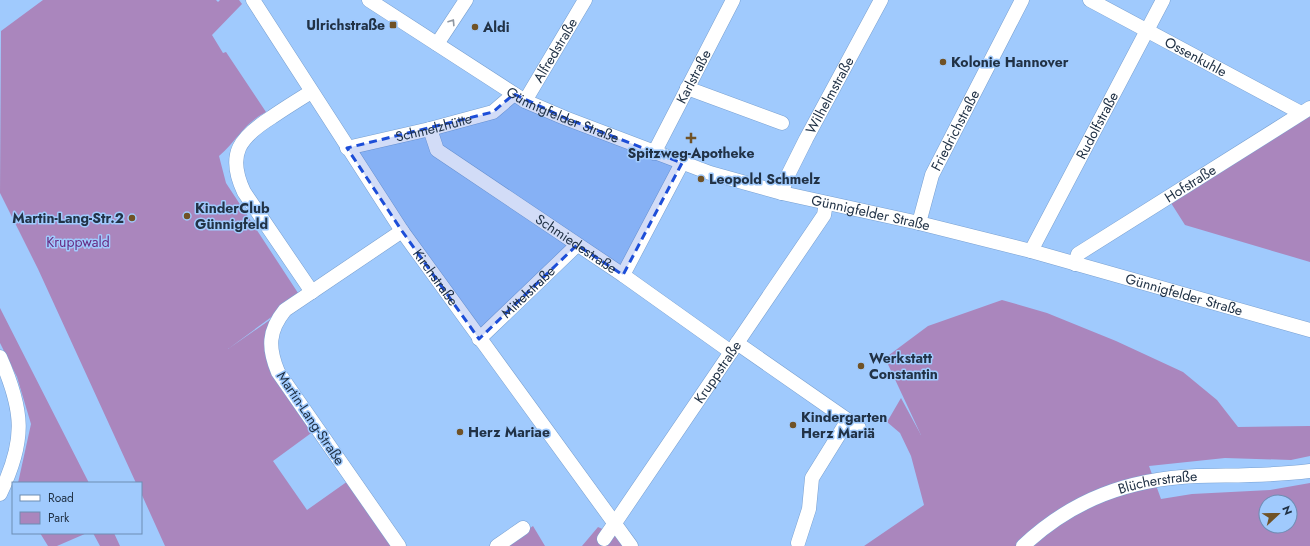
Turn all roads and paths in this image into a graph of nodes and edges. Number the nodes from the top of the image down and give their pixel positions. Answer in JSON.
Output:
{"nodes":[{"id":1,"x":253,"y":0,"type":"edge"},
{"id":2,"x":369,"y":0,"type":"edge"},
{"id":3,"x":466,"y":0,"type":"edge"},
{"id":4,"x":585,"y":0,"type":"edge"},
{"id":5,"x":733,"y":0,"type":"edge"},
{"id":6,"x":881,"y":0,"type":"edge"},
{"id":7,"x":1022,"y":0,"type":"edge"},
{"id":8,"x":1090,"y":0,"type":"edge"},
{"id":9,"x":1163,"y":0,"type":"edge"},
{"id":10,"x":1146,"y":30,"type":"junction"},
{"id":11,"x":437,"y":44,"type":"junction"},
{"id":12,"x":687,"y":88,"type":"junction"},
{"id":13,"x":311,"y":92,"type":"junction"},
{"id":14,"x":520,"y":97,"type":"junction"},
{"id":15,"x":1306,"y":111,"type":"edge"},
{"id":16,"x":782,"y":123,"type":"dead end"},
{"id":17,"x":430,"y":129,"type":"junction"},
{"id":18,"x":348,"y":148,"type":"junction"},
{"id":19,"x":654,"y":153,"type":"junction"},
{"id":20,"x":682,"y":163,"type":"junction"},
{"id":21,"x":782,"y":193,"type":"junction"},
{"id":22,"x":826,"y":202,"type":"junction"},
{"id":23,"x":919,"y":223,"type":"junction"},
{"id":24,"x":402,"y":231,"type":"junction"},
{"id":25,"x":577,"y":245,"type":"junction"},
{"id":26,"x":1031,"y":251,"type":"junction"},
{"id":27,"x":1075,"y":264,"type":"junction"},
{"id":28,"x":623,"y":275,"type":"junction"},
{"id":29,"x":312,"y":292,"type":"junction"},
{"id":30,"x":1310,"y":330,"type":"edge"},
{"id":31,"x":479,"y":339,"type":"junction"},
{"id":32,"x":734,"y":348,"type":"junction"},
{"id":33,"x":0,"y":357,"type":"edge"},
{"id":34,"x":1310,"y":471,"type":"edge"},
{"id":35,"x":0,"y":494,"type":"edge"},
{"id":36,"x":614,"y":524,"type":"junction"},
{"id":37,"x":523,"y":528,"type":"dead end"},
{"id":38,"x":604,"y":539,"type":"dead end"},
{"id":39,"x":798,"y":543,"type":"dead end"},
{"id":40,"x":399,"y":546,"type":"edge"},
{"id":41,"x":497,"y":546,"type":"edge"},
{"id":42,"x":630,"y":546,"type":"edge"},
{"id":43,"x":1023,"y":546,"type":"edge"}],
"edges":[{"from":1,"to":13,"type":"street","name":"Kirchstraße"},
{"from":2,"to":11,"type":"street","name":"Günnigfelder Straße"},
{"from":11,"to":3,"type":"street","one_way":true},
{"from":4,"to":14,"type":"street","name":"Alfredstraße"},
{"from":5,"to":12,"type":"street","name":"Karlstraße"},
{"from":6,"to":21,"type":"street","name":"Wilhelmstraße"},
{"from":7,"to":23,"type":"street","name":"Friedrichstraße"},
{"from":8,"to":10,"type":"street","name":"Ossenkuhle"},
{"from":9,"to":10,"type":"street","name":"Rudolfstraße"},
{"from":10,"to":15,"type":"street","name":"Ossenkuhle"},
{"from":10,"to":26,"type":"street","name":"Rudolfstraße"},
{"from":11,"to":14,"type":"street","name":"Günnigfelder Straße"},
{"from":12,"to":16,"type":"street"},
{"from":12,"to":19,"type":"street","name":"Karlstraße"},
{"from":13,"to":18,"type":"street","name":"Kirchstraße"},
{"from":13,"to":29,"type":"street"},
{"from":14,"to":17,"type":"street","name":"Schmelzhütte"},
{"from":14,"to":19,"type":"street","name":"Günnigfelder Straße"},
{"from":15,"to":27,"type":"street","name":"Hofstraße"},
{"from":17,"to":18,"type":"street","name":"Schmelzhütte"},
{"from":17,"to":25,"type":"street","name":"Schmiedestraße"},
{"from":18,"to":24,"type":"street","name":"Kirchstraße"},
{"from":19,"to":20,"type":"street","name":"Günnigfelder Straße"},
{"from":20,"to":21,"type":"street","name":"Günnigfelder Straße"},
{"from":20,"to":28,"type":"street"},
{"from":21,"to":22,"type":"street","name":"Günnigfelder Straße"},
{"from":22,"to":23,"type":"street","name":"Günnigfelder Straße"},
{"from":22,"to":32,"type":"street","name":"Kruppstraße"},
{"from":23,"to":26,"type":"street","name":"Günnigfelder Straße"},
{"from":24,"to":29,"type":"street","name":"Martin-Lang-Straße"},
{"from":24,"to":31,"type":"street","name":"Kirchstraße"},
{"from":25,"to":28,"type":"street","name":"Schmiedestraße"},
{"from":25,"to":31,"type":"street","name":"Mittelstraße"},
{"from":26,"to":27,"type":"street","name":"Günnigfelder Straße"},
{"from":27,"to":30,"type":"street","name":"Günnigfelder Straße"},
{"from":28,"to":32,"type":"street","name":"Schmiedestraße"},
{"from":29,"to":40,"type":"street","name":"Martin-Lang-Straße"},
{"from":31,"to":36,"type":"street","name":"Kirchstraße"},
{"from":32,"to":36,"type":"street","name":"Kruppstraße"},
{"from":32,"to":39,"type":"street","name":"Schmiedestraße"},
{"from":33,"to":35,"type":"street"},
{"from":34,"to":43,"type":"street","name":"Blücherstraße"},
{"from":36,"to":38,"type":"street","name":"Kruppstraße"},
{"from":36,"to":42,"type":"street","name":"Kirchstraße"},
{"from":37,"to":41,"type":"street"}]}
